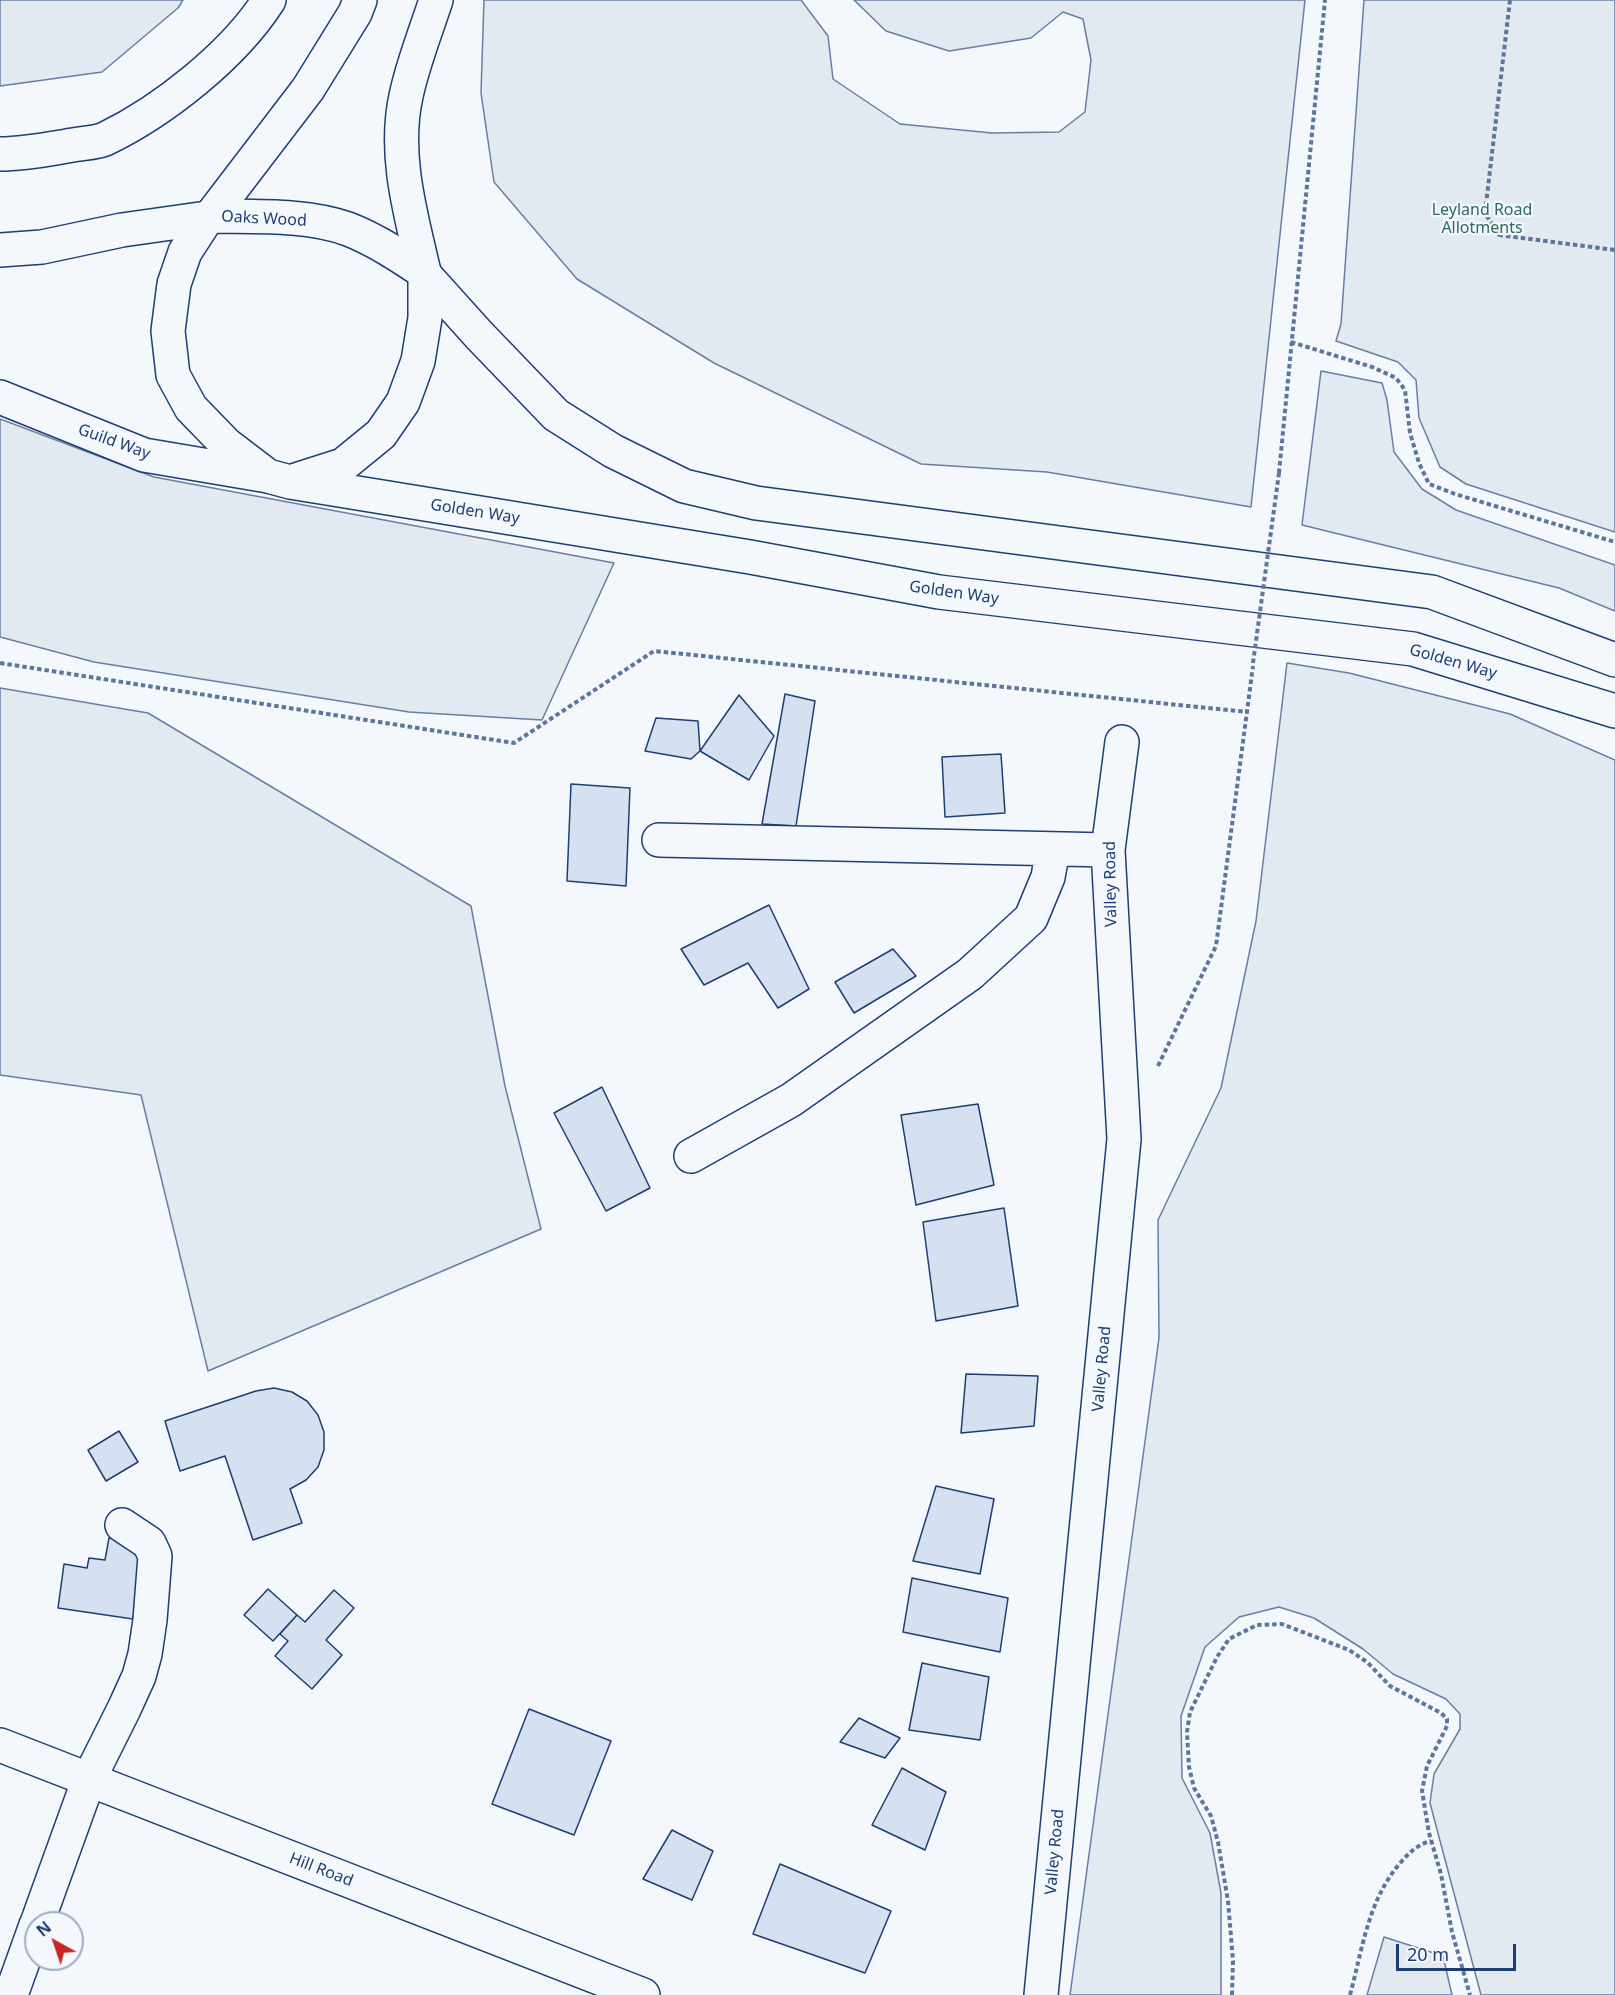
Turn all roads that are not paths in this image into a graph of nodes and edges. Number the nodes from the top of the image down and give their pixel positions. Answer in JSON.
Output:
{"nodes":[{"id":1,"x":269,"y":0,"type":"edge"},
{"id":2,"x":360,"y":0,"type":"edge"},
{"id":3,"x":436,"y":0,"type":"edge"},
{"id":4,"x":0,"y":154,"type":"edge"},
{"id":5,"x":209,"y":217,"type":"junction"},
{"id":6,"x":0,"y":250,"type":"edge"},
{"id":7,"x":425,"y":274,"type":"junction"},
{"id":8,"x":0,"y":398,"type":"edge"},
{"id":9,"x":279,"y":479,"type":"junction"},
{"id":10,"x":1615,"y":660,"type":"edge"},
{"id":11,"x":1615,"y":711,"type":"edge"},
{"id":12,"x":1122,"y":742,"type":"dead end"},
{"id":13,"x":659,"y":840,"type":"dead end"},
{"id":14,"x":1053,"y":849,"type":"junction"},
{"id":15,"x":1108,"y":850,"type":"junction"},
{"id":16,"x":691,"y":1156,"type":"dead end"},
{"id":17,"x":122,"y":1525,"type":"dead end"},
{"id":18,"x":0,"y":1745,"type":"edge"},
{"id":19,"x":88,"y":1779,"type":"junction"},
{"id":20,"x":41,"y":1911,"type":"edge"},
{"id":21,"x":24,"y":1958,"type":"edge"},
{"id":22,"x":11,"y":1995,"type":"edge"},
{"id":23,"x":643,"y":1995,"type":"edge"},
{"id":24,"x":1041,"y":1995,"type":"edge"}],
"edges":[{"from":1,"to":4,"type":"main road"},
{"from":2,"to":5,"type":"main road"},
{"from":3,"to":7,"type":"main road"},
{"from":5,"to":6,"type":"main road"},
{"from":5,"to":7,"type":"main road","name":"Oaks Wood"},
{"from":5,"to":9,"type":"main road","name":"Oaks Wood"},
{"from":7,"to":9,"type":"main road"},
{"from":7,"to":10,"type":"main road"},
{"from":8,"to":9,"type":"main road","name":"Guild Way"},
{"from":9,"to":11,"type":"main road","name":"Golden Way"},
{"from":12,"to":15,"type":"main road","name":"Valley Road"},
{"from":13,"to":14,"type":"main road"},
{"from":14,"to":15,"type":"main road"},
{"from":14,"to":16,"type":"main road"},
{"from":15,"to":24,"type":"main road","name":"Valley Road"},
{"from":17,"to":19,"type":"main road"},
{"from":18,"to":19,"type":"main road","name":"Hill Road"},
{"from":19,"to":20,"type":"main road"},
{"from":19,"to":23,"type":"main road","name":"Hill Road"},
{"from":21,"to":22,"type":"main road"}]}
